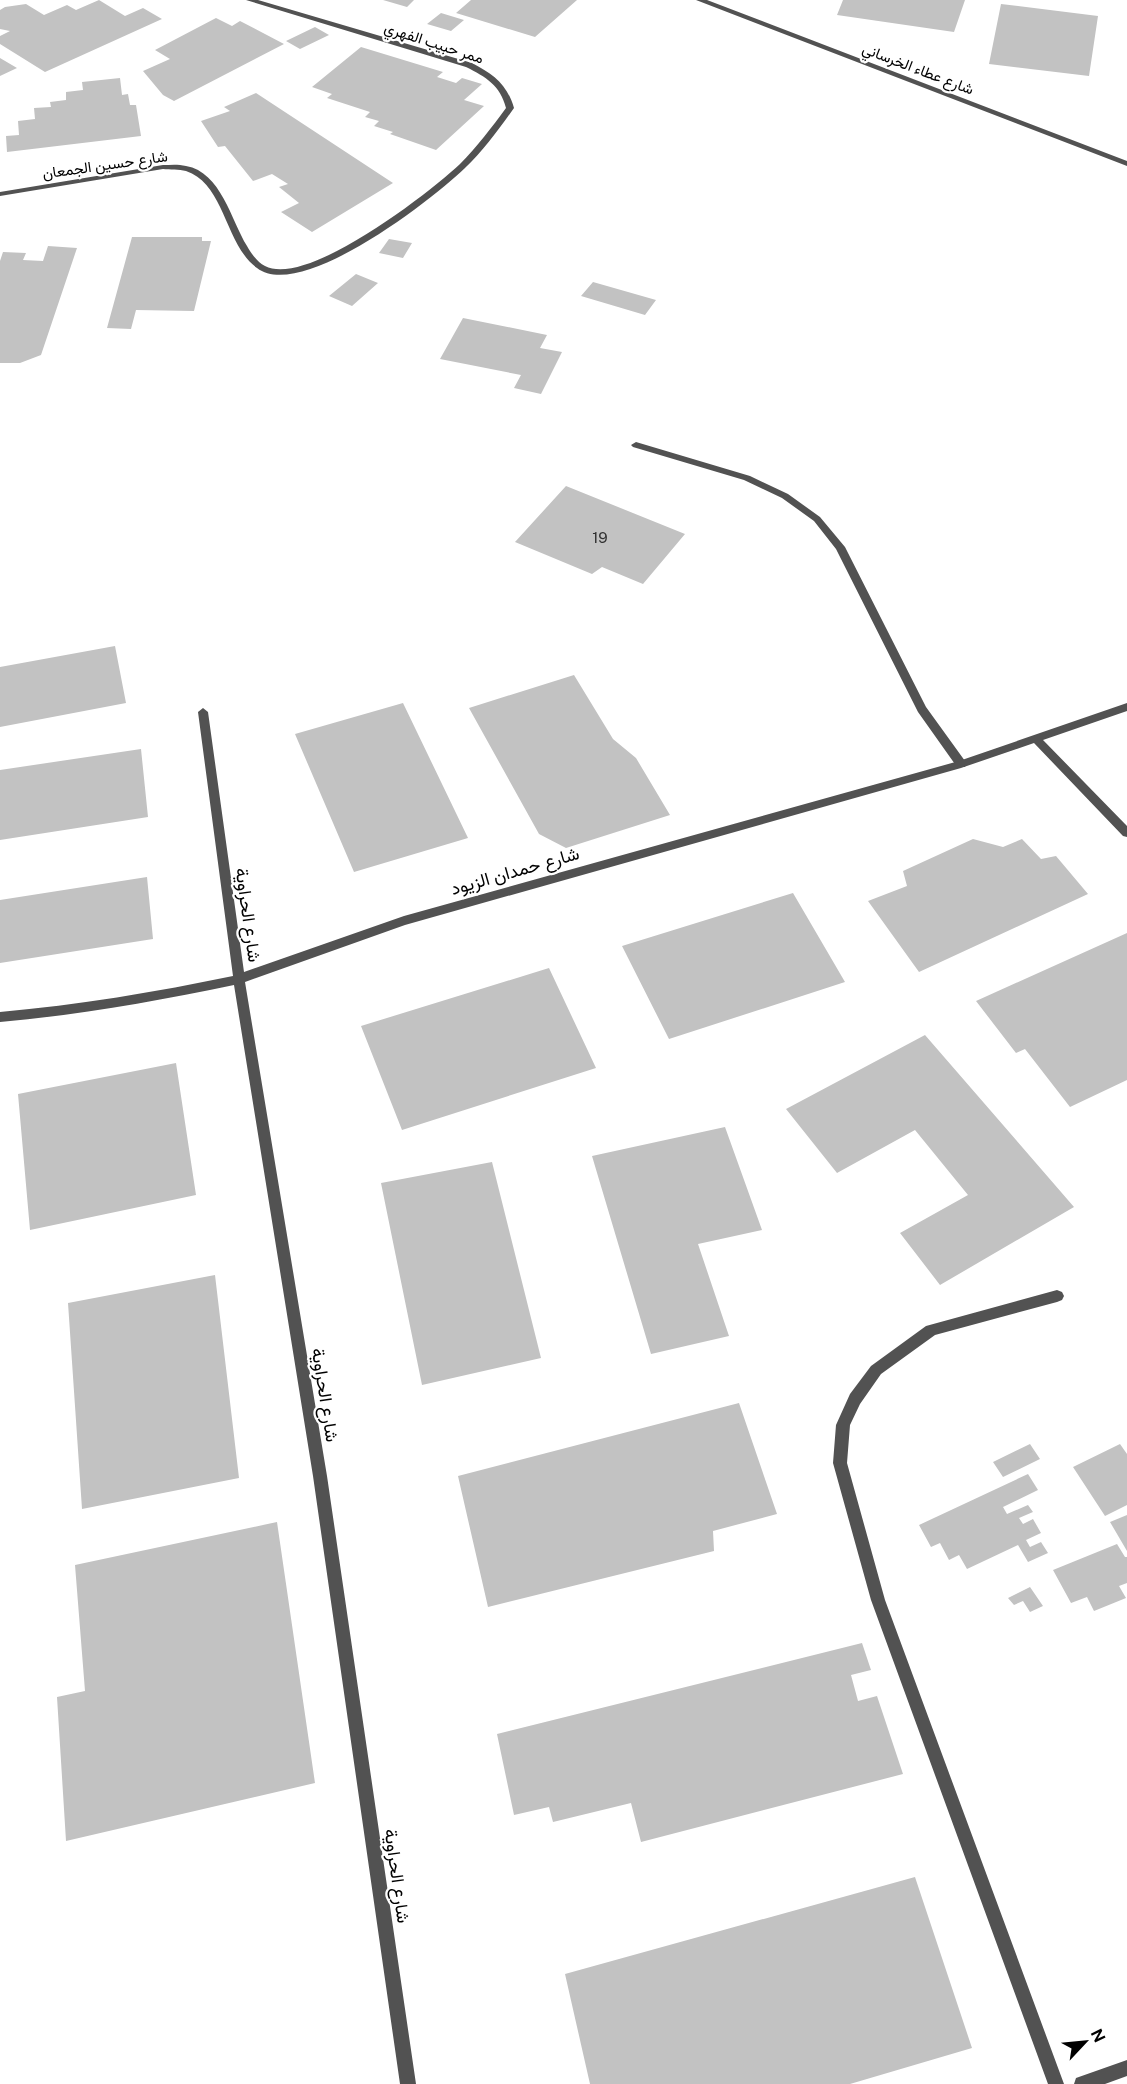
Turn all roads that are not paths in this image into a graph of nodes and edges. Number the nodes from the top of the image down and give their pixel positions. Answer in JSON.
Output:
{"nodes":[{"id":1,"x":250,"y":0,"type":"edge"},
{"id":2,"x":700,"y":0,"type":"edge"},
{"id":3,"x":1127,"y":164,"type":"edge"},
{"id":4,"x":0,"y":194,"type":"edge"},
{"id":5,"x":304,"y":270,"type":"joint"},
{"id":6,"x":636,"y":445,"type":"dead end"},
{"id":7,"x":1127,"y":707,"type":"edge"},
{"id":8,"x":203,"y":712,"type":"dead end"},
{"id":9,"x":1036,"y":740,"type":"junction"},
{"id":10,"x":961,"y":764,"type":"junction"},
{"id":11,"x":1127,"y":833,"type":"edge"},
{"id":12,"x":238,"y":979,"type":"junction"},
{"id":13,"x":0,"y":1017,"type":"edge"},
{"id":14,"x":1057,"y":1296,"type":"dead end"},
{"id":15,"x":1127,"y":2068,"type":"edge"},
{"id":16,"x":408,"y":2084,"type":"edge"},
{"id":17,"x":1056,"y":2084,"type":"edge"},
{"id":18,"x":1082,"y":2084,"type":"edge"}],
"edges":[{"from":1,"to":5,"type":"street","name":"ممر حبيب الفهري"},
{"from":2,"to":3,"type":"street","name":"شارع عطاء الخرساني"},
{"from":4,"to":5,"type":"street","name":"شارع حسين الجمعان"},
{"from":6,"to":10,"type":"street"},
{"from":7,"to":9,"type":"street","name":"شارع حمدان الزيود"},
{"from":8,"to":12,"type":"street","name":"شارع الحراوية"},
{"from":9,"to":10,"type":"street","name":"شارع حمدان الزيود"},
{"from":9,"to":11,"type":"street"},
{"from":10,"to":12,"type":"street","name":"شارع حمدان الزيود"},
{"from":12,"to":13,"type":"street","name":"شارع حمدان الزيود"},
{"from":12,"to":16,"type":"street","name":"شارع الحراوية"},
{"from":14,"to":17,"type":"street"},
{"from":15,"to":18,"type":"street"}]}
